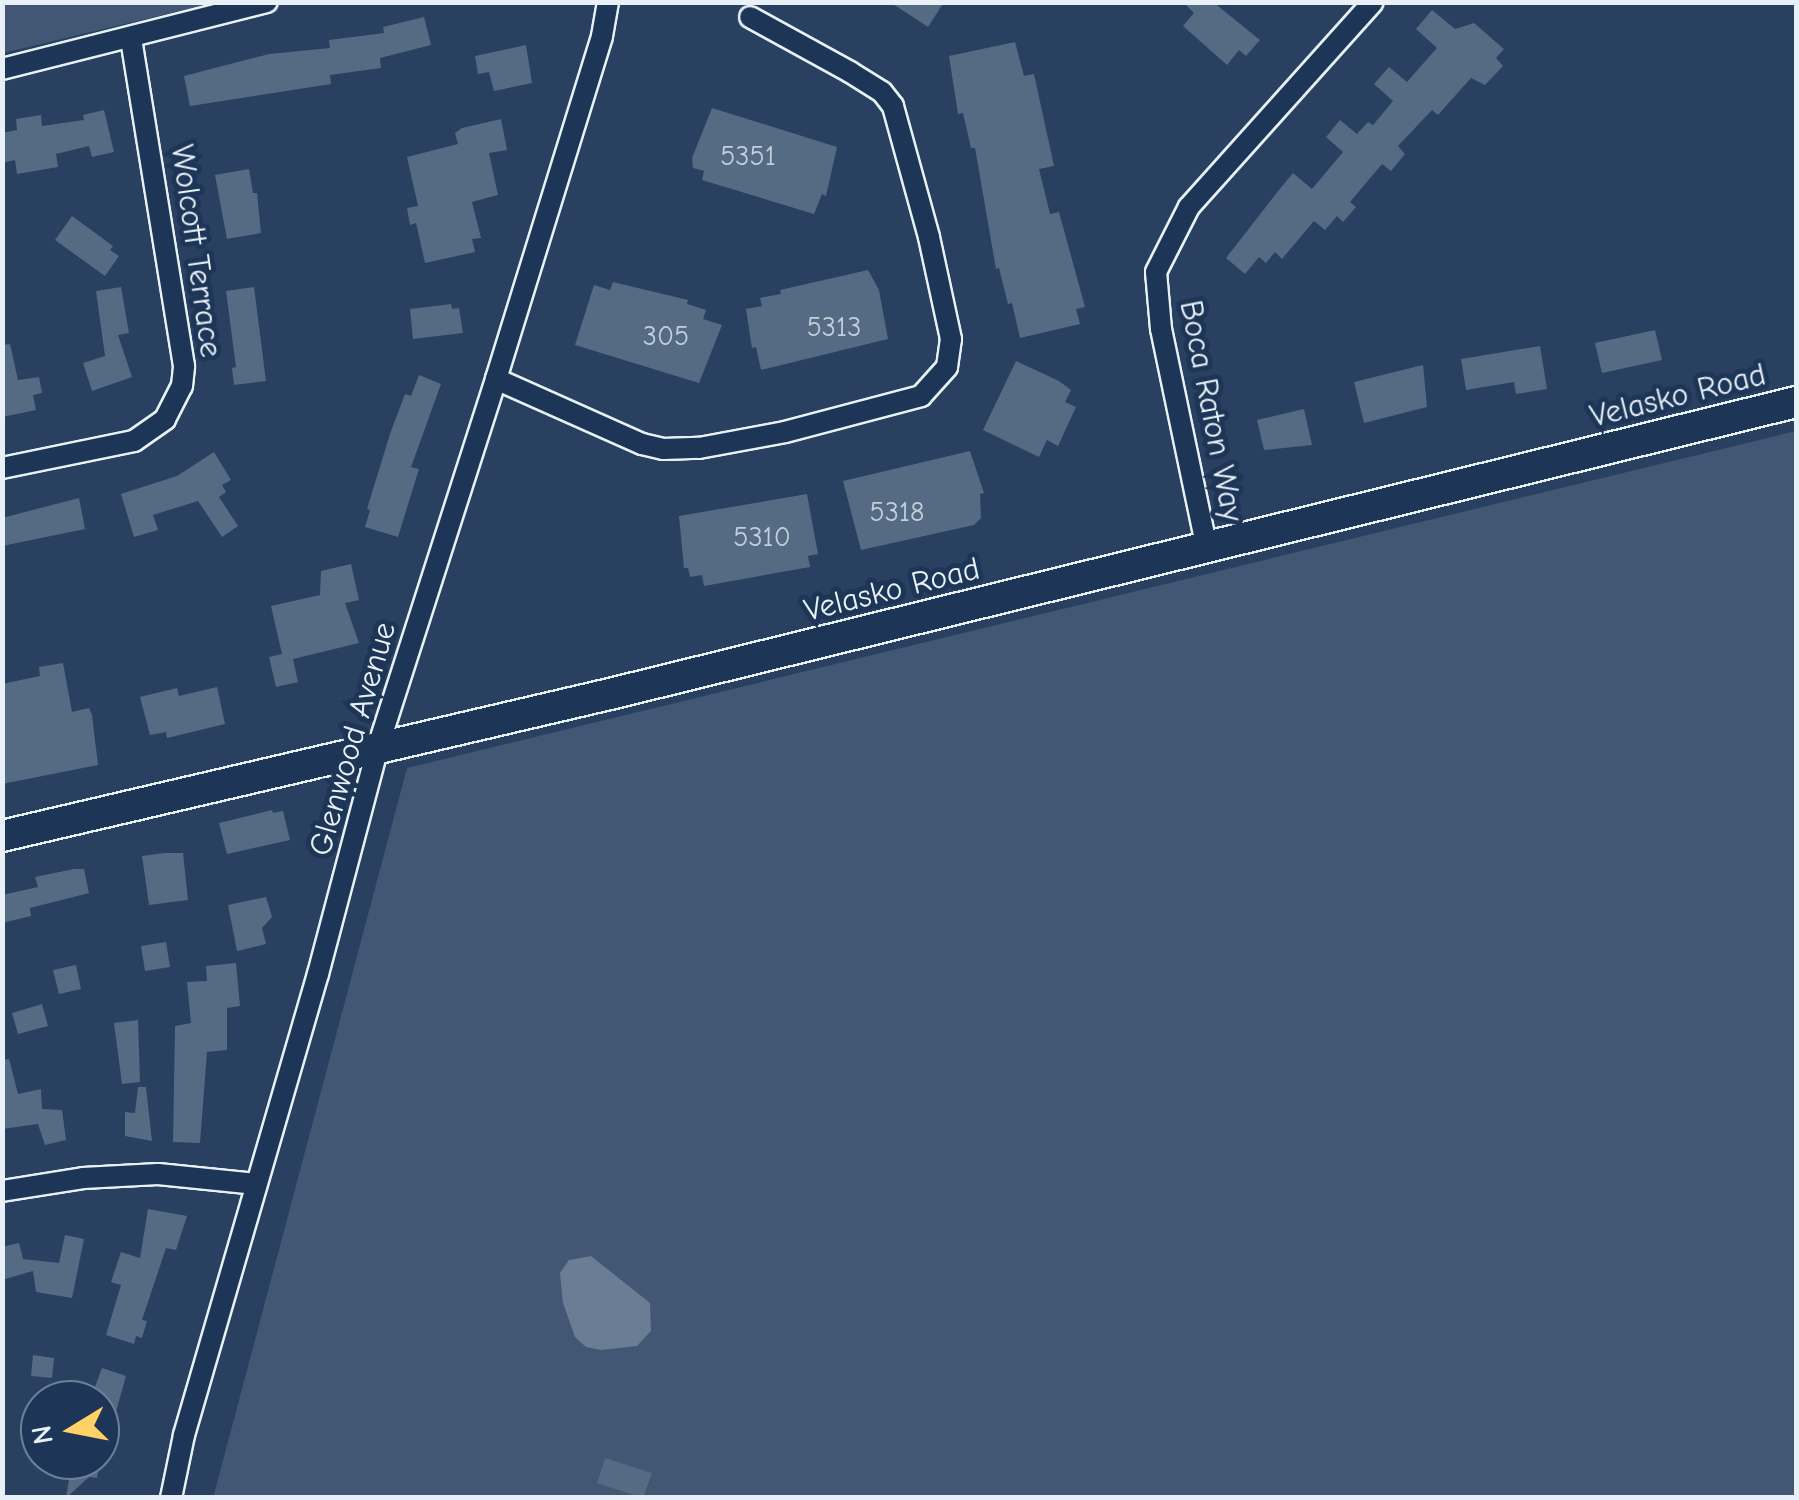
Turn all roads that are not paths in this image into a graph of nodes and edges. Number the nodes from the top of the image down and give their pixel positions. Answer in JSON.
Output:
{"nodes":[{"id":1,"x":267,"y":2,"type":"edge"},
{"id":2,"x":608,"y":2,"type":"edge"},
{"id":3,"x":1372,"y":2,"type":"edge"},
{"id":4,"x":750,"y":17,"type":"dead end"},
{"id":5,"x":131,"y":37,"type":"junction"},
{"id":6,"x":2,"y":69,"type":"edge"},
{"id":7,"x":496,"y":379,"type":"junction"},
{"id":8,"x":1796,"y":402,"type":"edge"},
{"id":9,"x":2,"y":468,"type":"edge"},
{"id":10,"x":1206,"y":550,"type":"junction"},
{"id":11,"x":377,"y":750,"type":"junction"},
{"id":12,"x":2,"y":836,"type":"edge"},
{"id":13,"x":256,"y":1184,"type":"junction"},
{"id":14,"x":2,"y":1191,"type":"edge"},
{"id":15,"x":172,"y":1498,"type":"edge"}],
"edges":[{"from":1,"to":5,"type":"street"},
{"from":2,"to":7,"type":"street","name":"Glenwood Avenue"},
{"from":3,"to":10,"type":"street","name":"Boca Raton Way"},
{"from":4,"to":7,"type":"street"},
{"from":5,"to":6,"type":"street"},
{"from":5,"to":9,"type":"street","name":"Wolcott Terrace"},
{"from":7,"to":11,"type":"street","name":"Glenwood Avenue"},
{"from":8,"to":10,"type":"street","name":"Velasko Road"},
{"from":10,"to":11,"type":"street","name":"Velasko Road"},
{"from":11,"to":12,"type":"street","name":"Velasko Road"},
{"from":11,"to":13,"type":"street","name":"Glenwood Avenue"},
{"from":13,"to":14,"type":"street"},
{"from":13,"to":15,"type":"street","name":"Glenwood Avenue"}]}
